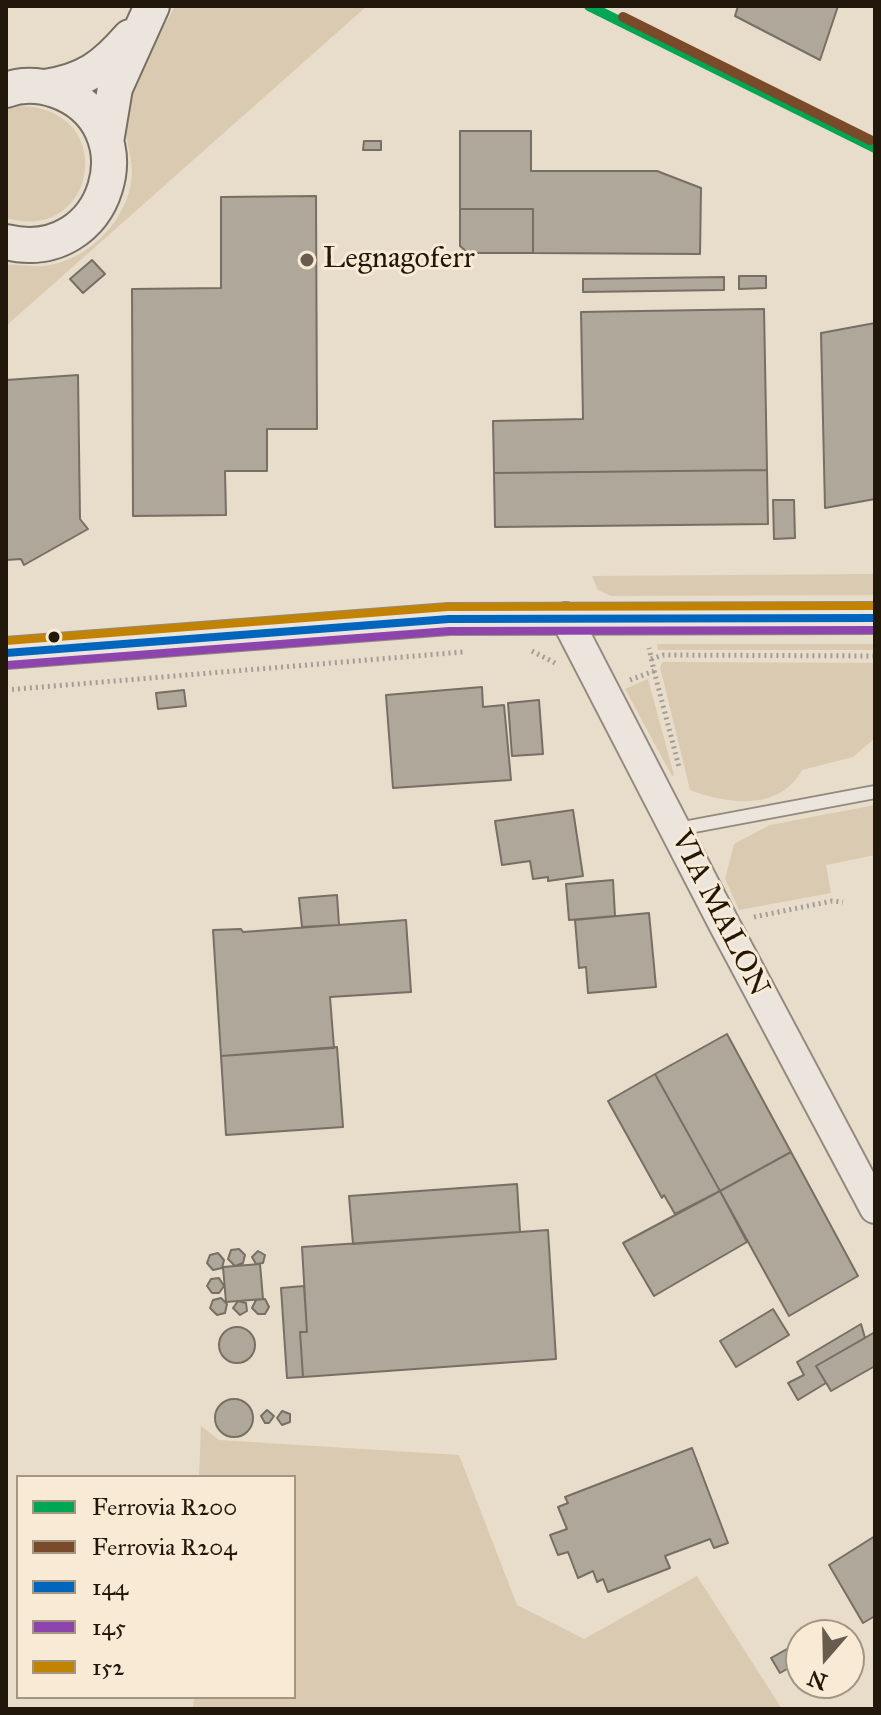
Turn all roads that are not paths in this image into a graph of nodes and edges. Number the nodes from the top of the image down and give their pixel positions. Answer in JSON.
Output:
{"nodes":[{"id":1,"x":148,"y":14,"type":"edge"},
{"id":2,"x":45,"y":87,"type":"junction"},
{"id":3,"x":6,"y":90,"type":"edge"},
{"id":4,"x":106,"y":142,"type":"junction"},
{"id":5,"x":6,"y":242,"type":"edge"},
{"id":6,"x":44,"y":245,"type":"junction"},
{"id":7,"x":6,"y":252,"type":"edge"},
{"id":8,"x":566,"y":618,"type":"junction"},
{"id":9,"x":875,"y":618,"type":"edge"},
{"id":10,"x":6,"y":653,"type":"edge"},
{"id":11,"x":875,"y":792,"type":"edge"},
{"id":12,"x":676,"y":830,"type":"junction"},
{"id":13,"x":875,"y":1208,"type":"edge"}],
"edges":[{"from":1,"to":2,"type":"main road"},
{"from":1,"to":4,"type":"main road"},
{"from":2,"to":3,"type":"main road"},
{"from":2,"to":4,"type":"main road"},
{"from":4,"to":6,"type":"main road"},
{"from":5,"to":6,"type":"main road"},
{"from":6,"to":7,"type":"main road"},
{"from":8,"to":9,"type":"street"},
{"from":8,"to":10,"type":"street"},
{"from":8,"to":12,"type":"street","name":"VIA MALON"},
{"from":11,"to":12,"type":"lane"},
{"from":12,"to":13,"type":"street","name":"VIA MALON"}]}
